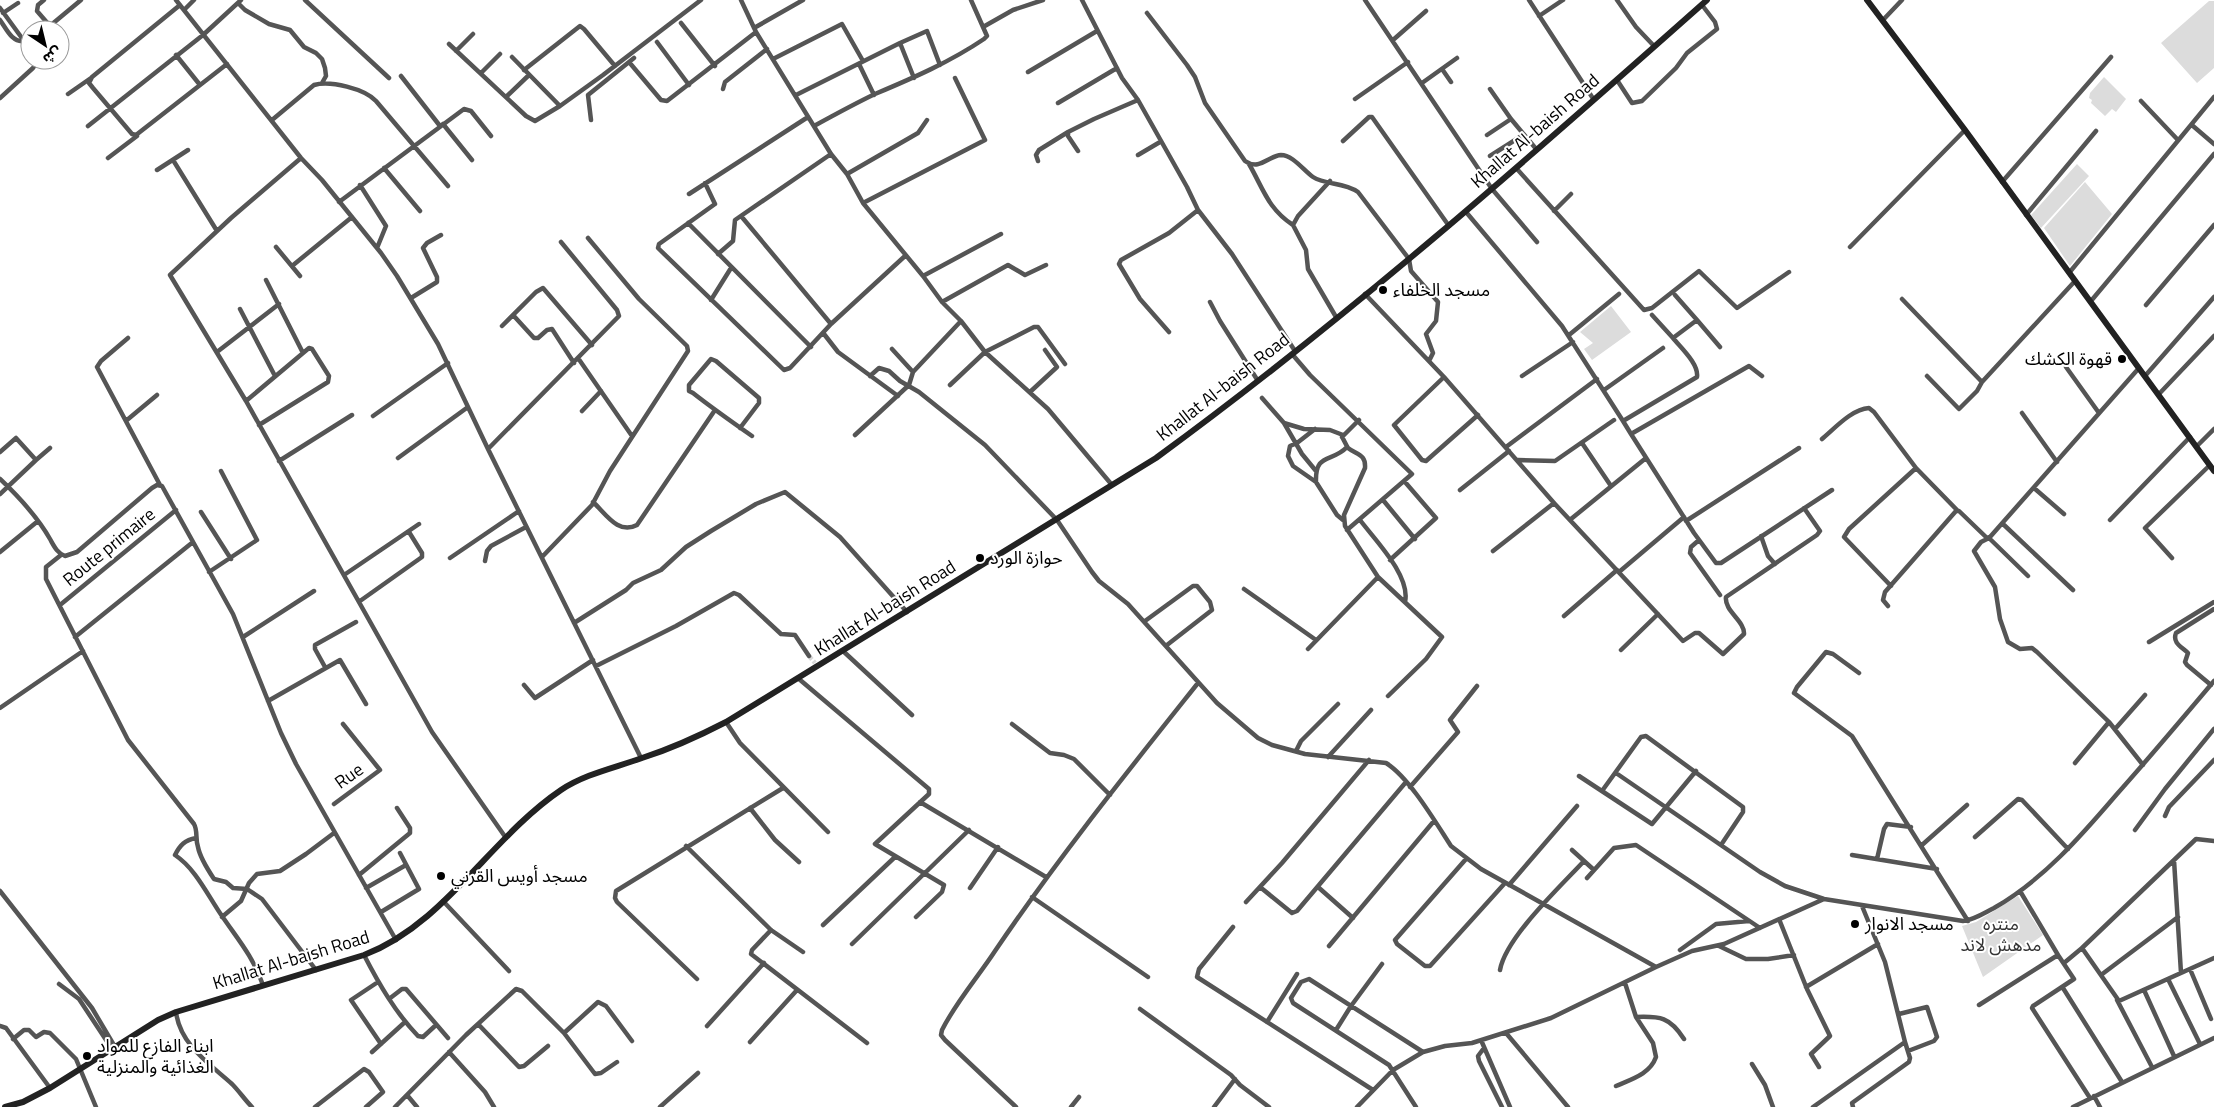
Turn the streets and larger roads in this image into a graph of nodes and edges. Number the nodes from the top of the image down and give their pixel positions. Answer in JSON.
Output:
{"nodes":[{"id":1,"x":44,"y":0,"type":"edge"},
{"id":2,"x":176,"y":0,"type":"edge"},
{"id":3,"x":194,"y":0,"type":"edge"},
{"id":4,"x":305,"y":0,"type":"edge"},
{"id":5,"x":701,"y":0,"type":"edge"},
{"id":6,"x":741,"y":0,"type":"edge"},
{"id":7,"x":803,"y":0,"type":"edge"},
{"id":8,"x":971,"y":0,"type":"edge"},
{"id":9,"x":1043,"y":0,"type":"edge"},
{"id":10,"x":1082,"y":0,"type":"edge"},
{"id":11,"x":1365,"y":0,"type":"edge"},
{"id":12,"x":1528,"y":0,"type":"edge"},
{"id":13,"x":1563,"y":0,"type":"edge"},
{"id":14,"x":1617,"y":0,"type":"edge"},
{"id":15,"x":1867,"y":0,"type":"edge"},
{"id":16,"x":1902,"y":0,"type":"edge"},
{"id":17,"x":78,"y":1,"type":"edge"},
{"id":18,"x":240,"y":1,"type":"edge"},
{"id":19,"x":1705,"y":2,"type":"edge"},
{"id":20,"x":18,"y":3,"type":"dead end"},
{"id":21,"x":180,"y":5,"type":"junction"},
{"id":22,"x":0,"y":8,"type":"edge"},
{"id":23,"x":184,"y":10,"type":"junction"},
{"id":24,"x":1426,"y":11,"type":"dead end"},
{"id":25,"x":4,"y":13,"type":"junction"},
{"id":26,"x":1147,"y":13,"type":"dead end"},
{"id":27,"x":1539,"y":16,"type":"junction"},
{"id":28,"x":0,"y":20,"type":"edge"},
{"id":29,"x":45,"y":20,"type":"edge"},
{"id":30,"x":57,"y":20,"type":"edge"},
{"id":31,"x":1884,"y":20,"type":"junction"},
{"id":32,"x":681,"y":23,"type":"dead end"},
{"id":33,"x":0,"y":27,"type":"edge"},
{"id":34,"x":983,"y":27,"type":"junction"},
{"id":35,"x":7,"y":30,"type":"junction"},
{"id":36,"x":755,"y":30,"type":"junction"},
{"id":37,"x":1097,"y":31,"type":"junction"},
{"id":38,"x":20,"y":34,"type":"edge"},
{"id":39,"x":203,"y":34,"type":"junction"},
{"id":40,"x":473,"y":34,"type":"dead end"},
{"id":41,"x":1393,"y":40,"type":"junction"},
{"id":42,"x":20,"y":42,"type":"edge"},
{"id":43,"x":657,"y":42,"type":"dead end"},
{"id":44,"x":449,"y":44,"type":"dead end"},
{"id":45,"x":900,"y":44,"type":"junction"},
{"id":46,"x":1654,"y":46,"type":"junction"},
{"id":47,"x":767,"y":49,"type":"junction"},
{"id":48,"x":456,"y":51,"type":"junction"},
{"id":49,"x":500,"y":54,"type":"dead end"},
{"id":50,"x":176,"y":55,"type":"junction"},
{"id":51,"x":512,"y":57,"type":"dead end"},
{"id":52,"x":2111,"y":57,"type":"dead end"},
{"id":53,"x":634,"y":58,"type":"dead end"},
{"id":54,"x":1457,"y":58,"type":"dead end"},
{"id":55,"x":773,"y":59,"type":"junction"},
{"id":56,"x":629,"y":62,"type":"junction"},
{"id":57,"x":1408,"y":62,"type":"junction"},
{"id":58,"x":861,"y":63,"type":"junction"},
{"id":59,"x":226,"y":64,"type":"junction"},
{"id":60,"x":940,"y":65,"type":"junction"},
{"id":61,"x":615,"y":66,"type":"junction"},
{"id":62,"x":715,"y":66,"type":"junction"},
{"id":63,"x":1117,"y":68,"type":"junction"},
{"id":64,"x":1442,"y":69,"type":"junction"},
{"id":65,"x":31,"y":70,"type":"edge"},
{"id":66,"x":524,"y":70,"type":"junction"},
{"id":67,"x":1028,"y":72,"type":"dead end"},
{"id":68,"x":481,"y":73,"type":"junction"},
{"id":69,"x":529,"y":74,"type":"junction"},
{"id":70,"x":401,"y":76,"type":"dead end"},
{"id":71,"x":92,"y":77,"type":"junction"},
{"id":72,"x":390,"y":78,"type":"dead end"},
{"id":73,"x":914,"y":78,"type":"junction"},
{"id":74,"x":955,"y":78,"type":"dead end"},
{"id":75,"x":1617,"y":80,"type":"junction"},
{"id":76,"x":1451,"y":82,"type":"dead end"},
{"id":77,"x":1422,"y":83,"type":"junction"},
{"id":78,"x":322,"y":84,"type":"junction"},
{"id":79,"x":200,"y":85,"type":"junction"},
{"id":80,"x":689,"y":85,"type":"junction"},
{"id":81,"x":722,"y":89,"type":"dead end"},
{"id":82,"x":1490,"y":89,"type":"dead end"},
{"id":83,"x":68,"y":94,"type":"dead end"},
{"id":84,"x":796,"y":95,"type":"junction"},
{"id":85,"x":874,"y":95,"type":"junction"},
{"id":86,"x":506,"y":97,"type":"junction"},
{"id":87,"x":2214,"y":97,"type":"edge"},
{"id":88,"x":0,"y":98,"type":"edge"},
{"id":89,"x":1354,"y":99,"type":"dead end"},
{"id":90,"x":1138,"y":100,"type":"junction"},
{"id":91,"x":1594,"y":100,"type":"junction"},
{"id":92,"x":2141,"y":102,"type":"dead end"},
{"id":93,"x":1058,"y":103,"type":"dead end"},
{"id":94,"x":560,"y":106,"type":"junction"},
{"id":95,"x":111,"y":109,"type":"junction"},
{"id":96,"x":808,"y":117,"type":"junction"},
{"id":97,"x":1511,"y":119,"type":"junction"},
{"id":98,"x":272,"y":120,"type":"junction"},
{"id":99,"x":591,"y":120,"type":"dead end"},
{"id":100,"x":927,"y":120,"type":"dead end"},
{"id":101,"x":442,"y":125,"type":"junction"},
{"id":102,"x":88,"y":126,"type":"dead end"},
{"id":103,"x":814,"y":126,"type":"junction"},
{"id":104,"x":2193,"y":126,"type":"dead end"},
{"id":105,"x":1965,"y":130,"type":"junction"},
{"id":106,"x":2096,"y":131,"type":"dead end"},
{"id":107,"x":1068,"y":132,"type":"junction"},
{"id":108,"x":140,"y":133,"type":"junction"},
{"id":109,"x":1487,"y":135,"type":"dead end"},
{"id":110,"x":1523,"y":135,"type":"junction"},
{"id":111,"x":491,"y":136,"type":"dead end"},
{"id":112,"x":2177,"y":139,"type":"junction"},
{"id":113,"x":1343,"y":141,"type":"dead end"},
{"id":114,"x":1160,"y":142,"type":"junction"},
{"id":115,"x":2214,"y":144,"type":"edge"},
{"id":116,"x":414,"y":145,"type":"junction"},
{"id":117,"x":188,"y":150,"type":"dead end"},
{"id":118,"x":1537,"y":150,"type":"junction"},
{"id":119,"x":1078,"y":151,"type":"dead end"},
{"id":120,"x":831,"y":154,"type":"junction"},
{"id":121,"x":2214,"y":154,"type":"edge"},
{"id":122,"x":1138,"y":155,"type":"dead end"},
{"id":123,"x":1490,"y":156,"type":"dead end"},
{"id":124,"x":108,"y":158,"type":"dead end"},
{"id":125,"x":301,"y":158,"type":"junction"},
{"id":126,"x":173,"y":160,"type":"junction"},
{"id":127,"x":472,"y":160,"type":"dead end"},
{"id":128,"x":1038,"y":161,"type":"dead end"},
{"id":129,"x":1249,"y":164,"type":"junction"},
{"id":130,"x":384,"y":168,"type":"junction"},
{"id":131,"x":1517,"y":169,"type":"junction"},
{"id":132,"x":157,"y":170,"type":"dead end"},
{"id":133,"x":847,"y":174,"type":"junction"},
{"id":134,"x":1330,"y":181,"type":"junction"},
{"id":135,"x":2002,"y":182,"type":"junction"},
{"id":136,"x":705,"y":183,"type":"junction"},
{"id":137,"x":360,"y":185,"type":"junction"},
{"id":138,"x":448,"y":186,"type":"dead end"},
{"id":139,"x":1492,"y":190,"type":"junction"},
{"id":140,"x":689,"y":194,"type":"dead end"},
{"id":141,"x":1571,"y":194,"type":"dead end"},
{"id":142,"x":339,"y":202,"type":"junction"},
{"id":143,"x":863,"y":203,"type":"junction"},
{"id":144,"x":1198,"y":210,"type":"junction"},
{"id":145,"x":420,"y":211,"type":"dead end"},
{"id":146,"x":1466,"y":212,"type":"junction"},
{"id":147,"x":1554,"y":212,"type":"junction"},
{"id":148,"x":2026,"y":215,"type":"junction"},
{"id":149,"x":741,"y":216,"type":"junction"},
{"id":150,"x":352,"y":217,"type":"junction"},
{"id":151,"x":688,"y":223,"type":"junction"},
{"id":152,"x":1292,"y":225,"type":"junction"},
{"id":153,"x":2214,"y":225,"type":"edge"},
{"id":154,"x":1449,"y":226,"type":"junction"},
{"id":155,"x":217,"y":231,"type":"junction"},
{"id":156,"x":1001,"y":234,"type":"dead end"},
{"id":157,"x":441,"y":235,"type":"dead end"},
{"id":158,"x":588,"y":238,"type":"dead end"},
{"id":159,"x":561,"y":242,"type":"dead end"},
{"id":160,"x":1537,"y":242,"type":"dead end"},
{"id":161,"x":276,"y":247,"type":"dead end"},
{"id":162,"x":1850,"y":247,"type":"dead end"},
{"id":163,"x":377,"y":248,"type":"junction"},
{"id":164,"x":718,"y":254,"type":"junction"},
{"id":165,"x":905,"y":256,"type":"junction"},
{"id":166,"x":1409,"y":259,"type":"junction"},
{"id":167,"x":1046,"y":265,"type":"dead end"},
{"id":168,"x":292,"y":266,"type":"junction"},
{"id":169,"x":732,"y":268,"type":"junction"},
{"id":170,"x":1789,"y":272,"type":"dead end"},
{"id":171,"x":2069,"y":272,"type":"junction"},
{"id":172,"x":300,"y":276,"type":"dead end"},
{"id":173,"x":923,"y":276,"type":"junction"},
{"id":174,"x":266,"y":280,"type":"dead end"},
{"id":175,"x":2076,"y":281,"type":"junction"},
{"id":176,"x":1365,"y":294,"type":"junction"},
{"id":177,"x":1619,"y":294,"type":"dead end"},
{"id":178,"x":1675,"y":295,"type":"dead end"},
{"id":179,"x":2214,"y":297,"type":"edge"},
{"id":180,"x":411,"y":298,"type":"junction"},
{"id":181,"x":1902,"y":299,"type":"dead end"},
{"id":182,"x":711,"y":300,"type":"junction"},
{"id":183,"x":942,"y":302,"type":"junction"},
{"id":184,"x":1210,"y":302,"type":"dead end"},
{"id":185,"x":2091,"y":302,"type":"junction"},
{"id":186,"x":279,"y":304,"type":"junction"},
{"id":187,"x":2146,"y":305,"type":"dead end"},
{"id":188,"x":240,"y":309,"type":"dead end"},
{"id":189,"x":514,"y":315,"type":"junction"},
{"id":190,"x":1652,"y":315,"type":"dead end"},
{"id":191,"x":1336,"y":317,"type":"junction"},
{"id":192,"x":1697,"y":320,"type":"junction"},
{"id":193,"x":961,"y":321,"type":"junction"},
{"id":194,"x":831,"y":324,"type":"junction"},
{"id":195,"x":502,"y":326,"type":"dead end"},
{"id":196,"x":250,"y":327,"type":"junction"},
{"id":197,"x":1169,"y":332,"type":"dead end"},
{"id":198,"x":824,"y":334,"type":"junction"},
{"id":199,"x":1569,"y":335,"type":"junction"},
{"id":200,"x":2214,"y":336,"type":"edge"},
{"id":201,"x":128,"y":338,"type":"dead end"},
{"id":202,"x":1674,"y":338,"type":"junction"},
{"id":203,"x":1573,"y":342,"type":"junction"},
{"id":204,"x":592,"y":345,"type":"junction"},
{"id":205,"x":811,"y":347,"type":"junction"},
{"id":206,"x":1720,"y":347,"type":"dead end"},
{"id":207,"x":1663,"y":348,"type":"dead end"},
{"id":208,"x":892,"y":349,"type":"dead end"},
{"id":209,"x":1045,"y":350,"type":"dead end"},
{"id":210,"x":218,"y":352,"type":"junction"},
{"id":211,"x":985,"y":352,"type":"junction"},
{"id":212,"x":303,"y":353,"type":"junction"},
{"id":213,"x":1293,"y":353,"type":"junction"},
{"id":214,"x":578,"y":358,"type":"junction"},
{"id":215,"x":1429,"y":361,"type":"junction"},
{"id":216,"x":448,"y":363,"type":"junction"},
{"id":217,"x":574,"y":363,"type":"junction"},
{"id":218,"x":1065,"y":364,"type":"dead end"},
{"id":219,"x":2066,"y":367,"type":"dead end"},
{"id":220,"x":2139,"y":368,"type":"junction"},
{"id":221,"x":913,"y":372,"type":"junction"},
{"id":222,"x":275,"y":376,"type":"junction"},
{"id":223,"x":870,"y":376,"type":"junction"},
{"id":224,"x":1522,"y":376,"type":"dead end"},
{"id":225,"x":1762,"y":376,"type":"dead end"},
{"id":226,"x":1927,"y":376,"type":"dead end"},
{"id":227,"x":2145,"y":376,"type":"junction"},
{"id":228,"x":1444,"y":377,"type":"junction"},
{"id":229,"x":1597,"y":379,"type":"junction"},
{"id":230,"x":1258,"y":381,"type":"junction"},
{"id":231,"x":1982,"y":382,"type":"junction"},
{"id":232,"x":909,"y":385,"type":"junction"},
{"id":233,"x":950,"y":385,"type":"dead end"},
{"id":234,"x":1604,"y":390,"type":"junction"},
{"id":235,"x":601,"y":391,"type":"junction"},
{"id":236,"x":1030,"y":392,"type":"junction"},
{"id":237,"x":2159,"y":394,"type":"junction"},
{"id":238,"x":157,"y":395,"type":"dead end"},
{"id":239,"x":898,"y":396,"type":"junction"},
{"id":240,"x":1262,"y":398,"type":"dead end"},
{"id":241,"x":246,"y":401,"type":"junction"},
{"id":242,"x":468,"y":407,"type":"junction"},
{"id":243,"x":715,"y":410,"type":"junction"},
{"id":244,"x":582,"y":411,"type":"dead end"},
{"id":245,"x":2022,"y":413,"type":"dead end"},
{"id":246,"x":2099,"y":413,"type":"junction"},
{"id":247,"x":352,"y":415,"type":"dead end"},
{"id":248,"x":1478,"y":415,"type":"junction"},
{"id":249,"x":373,"y":416,"type":"dead end"},
{"id":250,"x":127,"y":420,"type":"junction"},
{"id":251,"x":1359,"y":420,"type":"junction"},
{"id":252,"x":1614,"y":420,"type":"dead end"},
{"id":253,"x":1623,"y":421,"type":"junction"},
{"id":254,"x":1284,"y":423,"type":"junction"},
{"id":255,"x":259,"y":425,"type":"junction"},
{"id":256,"x":740,"y":428,"type":"junction"},
{"id":257,"x":1315,"y":429,"type":"junction"},
{"id":258,"x":2214,"y":429,"type":"edge"},
{"id":259,"x":1631,"y":434,"type":"junction"},
{"id":260,"x":855,"y":435,"type":"dead end"},
{"id":261,"x":1343,"y":435,"type":"junction"},
{"id":262,"x":632,"y":436,"type":"junction"},
{"id":263,"x":752,"y":436,"type":"dead end"},
{"id":264,"x":1822,"y":438,"type":"dead end"},
{"id":265,"x":2190,"y":438,"type":"junction"},
{"id":266,"x":1297,"y":443,"type":"junction"},
{"id":267,"x":1582,"y":443,"type":"junction"},
{"id":268,"x":2196,"y":446,"type":"junction"},
{"id":269,"x":1348,"y":447,"type":"junction"},
{"id":270,"x":50,"y":448,"type":"dead end"},
{"id":271,"x":1799,"y":448,"type":"dead end"},
{"id":272,"x":1507,"y":449,"type":"junction"},
{"id":273,"x":488,"y":450,"type":"junction"},
{"id":274,"x":0,"y":452,"type":"edge"},
{"id":275,"x":398,"y":458,"type":"dead end"},
{"id":276,"x":1646,"y":458,"type":"junction"},
{"id":277,"x":36,"y":460,"type":"junction"},
{"id":278,"x":1518,"y":460,"type":"junction"},
{"id":279,"x":279,"y":461,"type":"junction"},
{"id":280,"x":2057,"y":462,"type":"junction"},
{"id":281,"x":2210,"y":465,"type":"junction"},
{"id":282,"x":1916,"y":468,"type":"junction"},
{"id":283,"x":221,"y":471,"type":"dead end"},
{"id":284,"x":1316,"y":471,"type":"junction"},
{"id":285,"x":2214,"y":471,"type":"edge"},
{"id":286,"x":0,"y":479,"type":"edge"},
{"id":287,"x":1316,"y":482,"type":"junction"},
{"id":288,"x":1405,"y":482,"type":"junction"},
{"id":289,"x":160,"y":485,"type":"junction"},
{"id":290,"x":1112,"y":485,"type":"junction"},
{"id":291,"x":1612,"y":486,"type":"junction"},
{"id":292,"x":8,"y":487,"type":"junction"},
{"id":293,"x":2034,"y":488,"type":"junction"},
{"id":294,"x":1460,"y":490,"type":"dead end"},
{"id":295,"x":1832,"y":490,"type":"dead end"},
{"id":296,"x":0,"y":494,"type":"edge"},
{"id":297,"x":1382,"y":500,"type":"junction"},
{"id":298,"x":593,"y":502,"type":"junction"},
{"id":299,"x":1554,"y":503,"type":"junction"},
{"id":300,"x":1804,"y":508,"type":"junction"},
{"id":301,"x":176,"y":510,"type":"junction"},
{"id":302,"x":1957,"y":510,"type":"junction"},
{"id":303,"x":519,"y":511,"type":"junction"},
{"id":304,"x":201,"y":512,"type":"dead end"},
{"id":305,"x":2064,"y":514,"type":"dead end"},
{"id":306,"x":1571,"y":519,"type":"junction"},
{"id":307,"x":1685,"y":519,"type":"junction"},
{"id":308,"x":38,"y":520,"type":"junction"},
{"id":309,"x":1057,"y":520,"type":"junction"},
{"id":310,"x":1343,"y":520,"type":"junction"},
{"id":311,"x":1360,"y":520,"type":"junction"},
{"id":312,"x":2110,"y":520,"type":"dead end"},
{"id":313,"x":420,"y":524,"type":"dead end"},
{"id":314,"x":2003,"y":524,"type":"junction"},
{"id":315,"x":526,"y":527,"type":"junction"},
{"id":316,"x":1347,"y":530,"type":"junction"},
{"id":317,"x":409,"y":532,"type":"junction"},
{"id":318,"x":1761,"y":536,"type":"junction"},
{"id":319,"x":1989,"y":538,"type":"junction"},
{"id":320,"x":1415,"y":539,"type":"junction"},
{"id":321,"x":1699,"y":540,"type":"junction"},
{"id":322,"x":192,"y":542,"type":"junction"},
{"id":323,"x":1493,"y":551,"type":"dead end"},
{"id":324,"x":0,"y":552,"type":"edge"},
{"id":325,"x":61,"y":555,"type":"junction"},
{"id":326,"x":230,"y":558,"type":"junction"},
{"id":327,"x":450,"y":558,"type":"dead end"},
{"id":328,"x":542,"y":558,"type":"junction"},
{"id":329,"x":2172,"y":558,"type":"dead end"},
{"id":330,"x":1390,"y":560,"type":"junction"},
{"id":331,"x":485,"y":561,"type":"dead end"},
{"id":332,"x":1775,"y":564,"type":"junction"},
{"id":333,"x":1618,"y":571,"type":"junction"},
{"id":334,"x":209,"y":572,"type":"junction"},
{"id":335,"x":344,"y":575,"type":"junction"},
{"id":336,"x":2028,"y":576,"type":"dead end"},
{"id":337,"x":1378,"y":577,"type":"junction"},
{"id":338,"x":1891,"y":586,"type":"junction"},
{"id":339,"x":1244,"y":590,"type":"dead end"},
{"id":340,"x":2073,"y":590,"type":"dead end"},
{"id":341,"x":314,"y":591,"type":"dead end"},
{"id":342,"x":1720,"y":595,"type":"dead end"},
{"id":343,"x":360,"y":601,"type":"junction"},
{"id":344,"x":1405,"y":602,"type":"junction"},
{"id":345,"x":2214,"y":602,"type":"edge"},
{"id":346,"x":60,"y":605,"type":"junction"},
{"id":347,"x":1888,"y":606,"type":"dead end"},
{"id":348,"x":2214,"y":609,"type":"edge"},
{"id":349,"x":907,"y":612,"type":"junction"},
{"id":350,"x":1658,"y":614,"type":"junction"},
{"id":351,"x":1564,"y":616,"type":"dead end"},
{"id":352,"x":356,"y":622,"type":"dead end"},
{"id":353,"x":1145,"y":622,"type":"junction"},
{"id":354,"x":574,"y":623,"type":"junction"},
{"id":355,"x":75,"y":637,"type":"junction"},
{"id":356,"x":243,"y":637,"type":"junction"},
{"id":357,"x":1316,"y":640,"type":"junction"},
{"id":358,"x":2149,"y":642,"type":"dead end"},
{"id":359,"x":1167,"y":645,"type":"junction"},
{"id":360,"x":1308,"y":649,"type":"dead end"},
{"id":361,"x":83,"y":650,"type":"junction"},
{"id":362,"x":1621,"y":650,"type":"dead end"},
{"id":363,"x":843,"y":652,"type":"junction"},
{"id":364,"x":810,"y":656,"type":"tunnel mouth"},
{"id":365,"x":593,"y":660,"type":"junction"},
{"id":366,"x":596,"y":666,"type":"junction"},
{"id":367,"x":325,"y":667,"type":"junction"},
{"id":368,"x":1859,"y":673,"type":"dead end"},
{"id":369,"x":799,"y":679,"type":"junction"},
{"id":370,"x":1198,"y":683,"type":"junction"},
{"id":371,"x":2212,"y":683,"type":"edge"},
{"id":372,"x":524,"y":685,"type":"dead end"},
{"id":373,"x":1477,"y":686,"type":"dead end"},
{"id":374,"x":1388,"y":696,"type":"dead end"},
{"id":375,"x":2145,"y":696,"type":"dead end"},
{"id":376,"x":268,"y":701,"type":"junction"},
{"id":377,"x":366,"y":704,"type":"dead end"},
{"id":378,"x":1338,"y":704,"type":"dead end"},
{"id":379,"x":0,"y":708,"type":"edge"},
{"id":380,"x":1372,"y":710,"type":"dead end"},
{"id":381,"x":912,"y":715,"type":"dead end"},
{"id":382,"x":726,"y":722,"type":"junction"},
{"id":383,"x":2109,"y":722,"type":"junction"},
{"id":384,"x":343,"y":724,"type":"dead end"},
{"id":385,"x":1012,"y":724,"type":"dead end"},
{"id":386,"x":2214,"y":729,"type":"edge"},
{"id":387,"x":2115,"y":730,"type":"junction"},
{"id":388,"x":1296,"y":751,"type":"junction"},
{"id":389,"x":1328,"y":757,"type":"junction"},
{"id":390,"x":641,"y":758,"type":"junction"},
{"id":391,"x":1369,"y":760,"type":"junction"},
{"id":392,"x":2214,"y":760,"type":"edge"},
{"id":393,"x":2074,"y":763,"type":"dead end"},
{"id":394,"x":2143,"y":764,"type":"junction"},
{"id":395,"x":1696,"y":771,"type":"junction"},
{"id":396,"x":1616,"y":773,"type":"junction"},
{"id":397,"x":1579,"y":776,"type":"dead end"},
{"id":398,"x":1406,"y":782,"type":"junction"},
{"id":399,"x":1410,"y":787,"type":"junction"},
{"id":400,"x":784,"y":788,"type":"junction"},
{"id":401,"x":1602,"y":791,"type":"junction"},
{"id":402,"x":1110,"y":796,"type":"junction"},
{"id":403,"x":920,"y":802,"type":"junction"},
{"id":404,"x":334,"y":804,"type":"dead end"},
{"id":405,"x":1968,"y":805,"type":"dead end"},
{"id":406,"x":1577,"y":806,"type":"dead end"},
{"id":407,"x":397,"y":808,"type":"dead end"},
{"id":408,"x":750,"y":808,"type":"junction"},
{"id":409,"x":1666,"y":808,"type":"junction"},
{"id":410,"x":2164,"y":816,"type":"dead end"},
{"id":411,"x":1434,"y":821,"type":"junction"},
{"id":412,"x":1911,"y":827,"type":"junction"},
{"id":413,"x":969,"y":830,"type":"junction"},
{"id":414,"x":2135,"y":830,"type":"dead end"},
{"id":415,"x":828,"y":832,"type":"dead end"},
{"id":416,"x":334,"y":833,"type":"junction"},
{"id":417,"x":1975,"y":837,"type":"dead end"},
{"id":418,"x":196,"y":838,"type":"junction"},
{"id":419,"x":506,"y":838,"type":"junction"},
{"id":420,"x":2214,"y":841,"type":"edge"},
{"id":421,"x":1722,"y":845,"type":"junction"},
{"id":422,"x":1922,"y":845,"type":"junction"},
{"id":423,"x":686,"y":846,"type":"junction"},
{"id":424,"x":998,"y":847,"type":"junction"},
{"id":425,"x":2068,"y":849,"type":"junction"},
{"id":426,"x":1572,"y":850,"type":"dead end"},
{"id":427,"x":400,"y":854,"type":"dead end"},
{"id":428,"x":1852,"y":854,"type":"dead end"},
{"id":429,"x":895,"y":857,"type":"junction"},
{"id":430,"x":1466,"y":859,"type":"junction"},
{"id":431,"x":1877,"y":859,"type":"junction"},
{"id":432,"x":2174,"y":860,"type":"junction"},
{"id":433,"x":1584,"y":861,"type":"junction"},
{"id":434,"x":799,"y":862,"type":"dead end"},
{"id":435,"x":406,"y":865,"type":"junction"},
{"id":436,"x":1937,"y":869,"type":"junction"},
{"id":437,"x":1594,"y":870,"type":"junction"},
{"id":438,"x":924,"y":874,"type":"junction"},
{"id":439,"x":359,"y":875,"type":"junction"},
{"id":440,"x":1046,"y":878,"type":"junction"},
{"id":441,"x":1587,"y":878,"type":"dead end"},
{"id":442,"x":1507,"y":884,"type":"junction"},
{"id":443,"x":1260,"y":887,"type":"junction"},
{"id":444,"x":1318,"y":887,"type":"junction"},
{"id":445,"x":366,"y":888,"type":"junction"},
{"id":446,"x":970,"y":888,"type":"dead end"},
{"id":447,"x":247,"y":889,"type":"junction"},
{"id":448,"x":0,"y":891,"type":"edge"},
{"id":449,"x":2020,"y":891,"type":"junction"},
{"id":450,"x":1032,"y":897,"type":"junction"},
{"id":451,"x":1824,"y":899,"type":"junction"},
{"id":452,"x":443,"y":901,"type":"junction"},
{"id":453,"x":1246,"y":902,"type":"dead end"},
{"id":454,"x":1544,"y":905,"type":"junction"},
{"id":455,"x":1862,"y":906,"type":"junction"},
{"id":456,"x":381,"y":912,"type":"junction"},
{"id":457,"x":222,"y":917,"type":"junction"},
{"id":458,"x":916,"y":917,"type":"dead end"},
{"id":459,"x":2178,"y":917,"type":"junction"},
{"id":460,"x":1353,"y":918,"type":"junction"},
{"id":461,"x":1780,"y":919,"type":"junction"},
{"id":462,"x":1749,"y":920,"type":"junction"},
{"id":463,"x":1968,"y":921,"type":"junction"},
{"id":464,"x":823,"y":925,"type":"dead end"},
{"id":465,"x":1233,"y":927,"type":"dead end"},
{"id":466,"x":1760,"y":928,"type":"junction"},
{"id":467,"x":772,"y":930,"type":"junction"},
{"id":468,"x":396,"y":940,"type":"junction"},
{"id":469,"x":852,"y":944,"type":"dead end"},
{"id":470,"x":1878,"y":944,"type":"junction"},
{"id":471,"x":1329,"y":946,"type":"dead end"},
{"id":472,"x":1719,"y":946,"type":"junction"},
{"id":473,"x":2082,"y":948,"type":"junction"},
{"id":474,"x":1680,"y":950,"type":"dead end"},
{"id":475,"x":803,"y":952,"type":"dead end"},
{"id":476,"x":364,"y":955,"type":"junction"},
{"id":477,"x":2058,"y":955,"type":"junction"},
{"id":478,"x":1794,"y":956,"type":"junction"},
{"id":479,"x":2214,"y":958,"type":"edge"},
{"id":480,"x":764,"y":963,"type":"junction"},
{"id":481,"x":1382,"y":964,"type":"dead end"},
{"id":482,"x":2064,"y":964,"type":"junction"},
{"id":483,"x":1656,"y":967,"type":"junction"},
{"id":484,"x":2190,"y":969,"type":"junction"},
{"id":485,"x":316,"y":970,"type":"junction"},
{"id":486,"x":1500,"y":970,"type":"dead end"},
{"id":487,"x":509,"y":971,"type":"dead end"},
{"id":488,"x":2181,"y":973,"type":"junction"},
{"id":489,"x":1298,"y":974,"type":"dead end"},
{"id":490,"x":2101,"y":975,"type":"junction"},
{"id":491,"x":1148,"y":977,"type":"dead end"},
{"id":492,"x":698,"y":979,"type":"dead end"},
{"id":493,"x":2168,"y":979,"type":"junction"},
{"id":494,"x":378,"y":982,"type":"junction"},
{"id":495,"x":1625,"y":983,"type":"junction"},
{"id":496,"x":59,"y":984,"type":"dead end"},
{"id":497,"x":263,"y":985,"type":"junction"},
{"id":498,"x":1806,"y":987,"type":"junction"},
{"id":499,"x":2063,"y":988,"type":"junction"},
{"id":500,"x":797,"y":990,"type":"junction"},
{"id":501,"x":2144,"y":990,"type":"junction"},
{"id":502,"x":389,"y":999,"type":"junction"},
{"id":503,"x":2117,"y":1000,"type":"junction"},
{"id":504,"x":1979,"y":1005,"type":"dead end"},
{"id":505,"x":1351,"y":1006,"type":"junction"},
{"id":506,"x":1140,"y":1009,"type":"dead end"},
{"id":507,"x":176,"y":1012,"type":"junction"},
{"id":508,"x":1899,"y":1014,"type":"junction"},
{"id":509,"x":1636,"y":1017,"type":"junction"},
{"id":510,"x":2211,"y":1019,"type":"dead end"},
{"id":511,"x":405,"y":1022,"type":"junction"},
{"id":512,"x":1267,"y":1022,"type":"junction"},
{"id":513,"x":478,"y":1024,"type":"junction"},
{"id":514,"x":436,"y":1025,"type":"junction"},
{"id":515,"x":0,"y":1026,"type":"edge"},
{"id":516,"x":707,"y":1026,"type":"dead end"},
{"id":517,"x":1336,"y":1030,"type":"junction"},
{"id":518,"x":564,"y":1033,"type":"junction"},
{"id":519,"x":1506,"y":1033,"type":"junction"},
{"id":520,"x":448,"y":1038,"type":"dead end"},
{"id":521,"x":2214,"y":1038,"type":"edge"},
{"id":522,"x":13,"y":1039,"type":"junction"},
{"id":523,"x":1684,"y":1039,"type":"dead end"},
{"id":524,"x":1480,"y":1040,"type":"junction"},
{"id":525,"x":632,"y":1041,"type":"dead end"},
{"id":526,"x":750,"y":1042,"type":"dead end"},
{"id":527,"x":1905,"y":1042,"type":"junction"},
{"id":528,"x":867,"y":1043,"type":"dead end"},
{"id":529,"x":381,"y":1044,"type":"junction"},
{"id":530,"x":2200,"y":1044,"type":"junction"},
{"id":531,"x":548,"y":1046,"type":"dead end"},
{"id":532,"x":114,"y":1048,"type":"junction"},
{"id":533,"x":1484,"y":1048,"type":"junction"},
{"id":534,"x":1908,"y":1051,"type":"junction"},
{"id":535,"x":372,"y":1052,"type":"dead end"},
{"id":536,"x":449,"y":1052,"type":"junction"},
{"id":537,"x":1423,"y":1052,"type":"junction"},
{"id":538,"x":2174,"y":1056,"type":"junction"},
{"id":539,"x":617,"y":1062,"type":"dead end"},
{"id":540,"x":1752,"y":1064,"type":"dead end"},
{"id":541,"x":1819,"y":1067,"type":"dead end"},
{"id":542,"x":2152,"y":1067,"type":"junction"},
{"id":543,"x":81,"y":1069,"type":"junction"},
{"id":544,"x":1393,"y":1070,"type":"junction"},
{"id":545,"x":698,"y":1074,"type":"dead end"},
{"id":546,"x":1235,"y":1079,"type":"junction"},
{"id":547,"x":2122,"y":1082,"type":"junction"},
{"id":548,"x":1616,"y":1086,"type":"dead end"},
{"id":549,"x":50,"y":1088,"type":"junction"},
{"id":550,"x":1373,"y":1090,"type":"junction"},
{"id":551,"x":407,"y":1095,"type":"junction"},
{"id":552,"x":1079,"y":1097,"type":"dead end"},
{"id":553,"x":2092,"y":1097,"type":"junction"},
{"id":554,"x":5,"y":1107,"type":"edge"},
{"id":555,"x":96,"y":1107,"type":"edge"},
{"id":556,"x":252,"y":1107,"type":"edge"},
{"id":557,"x":315,"y":1107,"type":"edge"},
{"id":558,"x":366,"y":1107,"type":"edge"},
{"id":559,"x":395,"y":1107,"type":"edge"},
{"id":560,"x":417,"y":1107,"type":"edge"},
{"id":561,"x":494,"y":1107,"type":"edge"},
{"id":562,"x":660,"y":1107,"type":"edge"},
{"id":563,"x":1016,"y":1107,"type":"edge"},
{"id":564,"x":1071,"y":1107,"type":"edge"},
{"id":565,"x":1214,"y":1107,"type":"edge"},
{"id":566,"x":1269,"y":1107,"type":"edge"},
{"id":567,"x":1357,"y":1107,"type":"edge"},
{"id":568,"x":1416,"y":1107,"type":"edge"},
{"id":569,"x":1502,"y":1107,"type":"edge"},
{"id":570,"x":1510,"y":1107,"type":"edge"},
{"id":571,"x":1568,"y":1107,"type":"edge"},
{"id":572,"x":1773,"y":1107,"type":"edge"},
{"id":573,"x":1813,"y":1107,"type":"edge"},
{"id":574,"x":1853,"y":1107,"type":"edge"},
{"id":575,"x":2073,"y":1107,"type":"edge"},
{"id":576,"x":2100,"y":1107,"type":"edge"}],
"edges":[{"from":1,"to":29,"type":"street"},
{"from":2,"to":21,"type":"street"},
{"from":3,"to":23,"type":"street"},
{"from":4,"to":72,"type":"street"},
{"from":5,"to":61,"type":"street"},
{"from":6,"to":36,"type":"street"},
{"from":7,"to":36,"type":"street"},
{"from":8,"to":34,"type":"street"},
{"from":9,"to":34,"type":"street"},
{"from":10,"to":37,"type":"street"},
{"from":11,"to":41,"type":"street"},
{"from":12,"to":27,"type":"street"},
{"from":13,"to":27,"type":"street"},
{"from":14,"to":46,"type":"street"},
{"from":15,"to":31,"type":"street"},
{"from":16,"to":31,"type":"street"},
{"from":17,"to":30,"type":"street"},
{"from":18,"to":39,"type":"street"},
{"from":18,"to":78,"type":"street"},
{"from":19,"to":46,"type":"street","name":"Khallat Al-baish Road"},
{"from":19,"to":75,"type":"street"},
{"from":20,"to":25,"type":"street"},
{"from":21,"to":23,"type":"street"},
{"from":21,"to":71,"type":"street"},
{"from":22,"to":25,"type":"street"},
{"from":23,"to":39,"type":"street"},
{"from":24,"to":41,"type":"street"},
{"from":25,"to":38,"type":"street"},
{"from":26,"to":129,"type":"street"},
{"from":27,"to":91,"type":"street"},
{"from":28,"to":35,"type":"street"},
{"from":31,"to":105,"type":"street"},
{"from":32,"to":62,"type":"street"},
{"from":33,"to":35,"type":"street"},
{"from":34,"to":60,"type":"street"},
{"from":35,"to":42,"type":"street"},
{"from":36,"to":47,"type":"street"},
{"from":36,"to":62,"type":"street"},
{"from":37,"to":63,"type":"street"},
{"from":37,"to":67,"type":"street"},
{"from":39,"to":50,"type":"street"},
{"from":39,"to":59,"type":"street"},
{"from":40,"to":48,"type":"street"},
{"from":41,"to":57,"type":"street"},
{"from":43,"to":80,"type":"street"},
{"from":44,"to":48,"type":"street"},
{"from":45,"to":58,"type":"street"},
{"from":45,"to":60,"type":"street"},
{"from":45,"to":73,"type":"street"},
{"from":46,"to":75,"type":"street","name":"Khallat Al-baish Road"},
{"from":47,"to":55,"type":"street"},
{"from":47,"to":81,"type":"street"},
{"from":48,"to":68,"type":"street"},
{"from":49,"to":68,"type":"street"},
{"from":50,"to":79,"type":"street"},
{"from":50,"to":95,"type":"street"},
{"from":51,"to":66,"type":"street"},
{"from":52,"to":135,"type":"street"},
{"from":53,"to":56,"type":"street"},
{"from":54,"to":64,"type":"street"},
{"from":55,"to":58,"type":"street"},
{"from":55,"to":84,"type":"street"},
{"from":56,"to":80,"type":"street"},
{"from":56,"to":99,"type":"street"},
{"from":57,"to":77,"type":"street"},
{"from":57,"to":89,"type":"street"},
{"from":58,"to":84,"type":"street"},
{"from":58,"to":85,"type":"street"},
{"from":59,"to":79,"type":"street"},
{"from":59,"to":98,"type":"street"},
{"from":60,"to":73,"type":"street"},
{"from":61,"to":66,"type":"street"},
{"from":61,"to":94,"type":"street"},
{"from":62,"to":80,"type":"street"},
{"from":63,"to":90,"type":"street"},
{"from":63,"to":93,"type":"street"},
{"from":64,"to":76,"type":"street"},
{"from":64,"to":77,"type":"street"},
{"from":65,"to":88,"type":"street"},
{"from":66,"to":69,"type":"street"},
{"from":68,"to":86,"type":"street"},
{"from":69,"to":86,"type":"street"},
{"from":69,"to":94,"type":"street"},
{"from":70,"to":101,"type":"street"},
{"from":71,"to":83,"type":"street"},
{"from":71,"to":95,"type":"street"},
{"from":73,"to":85,"type":"street"},
{"from":74,"to":143,"type":"street"},
{"from":75,"to":91,"type":"street","name":"Khallat Al-baish Road"},
{"from":77,"to":139,"type":"street"},
{"from":78,"to":98,"type":"street"},
{"from":78,"to":116,"type":"street"},
{"from":79,"to":108,"type":"street"},
{"from":82,"to":97,"type":"street"},
{"from":84,"to":96,"type":"street"},
{"from":85,"to":103,"type":"street"},
{"from":86,"to":94,"type":"street"},
{"from":87,"to":112,"type":"street"},
{"from":90,"to":107,"type":"street"},
{"from":90,"to":114,"type":"street"},
{"from":91,"to":118,"type":"street","name":"Khallat Al-baish Road"},
{"from":92,"to":112,"type":"street"},
{"from":95,"to":102,"type":"street"},
{"from":95,"to":108,"type":"street"},
{"from":96,"to":103,"type":"street"},
{"from":96,"to":136,"type":"street"},
{"from":97,"to":109,"type":"street"},
{"from":97,"to":110,"type":"street"},
{"from":98,"to":125,"type":"street"},
{"from":100,"to":133,"type":"street"},
{"from":101,"to":111,"type":"street"},
{"from":101,"to":116,"type":"street"},
{"from":101,"to":127,"type":"street"},
{"from":103,"to":120,"type":"street"},
{"from":104,"to":115,"type":"street"},
{"from":105,"to":135,"type":"street"},
{"from":105,"to":162,"type":"street"},
{"from":106,"to":148,"type":"street"},
{"from":107,"to":119,"type":"street"},
{"from":107,"to":128,"type":"street"},
{"from":108,"to":124,"type":"street"},
{"from":110,"to":118,"type":"street"},
{"from":110,"to":123,"type":"street"},
{"from":112,"to":171,"type":"street"},
{"from":113,"to":154,"type":"street"},
{"from":114,"to":122,"type":"street"},
{"from":114,"to":144,"type":"street"},
{"from":116,"to":130,"type":"street"},
{"from":116,"to":138,"type":"street"},
{"from":117,"to":126,"type":"street"},
{"from":118,"to":131,"type":"street","name":"Khallat Al-baish Road"},
{"from":120,"to":133,"type":"street"},
{"from":120,"to":149,"type":"street"},
{"from":121,"to":185,"type":"street"},
{"from":125,"to":142,"type":"street"},
{"from":125,"to":155,"type":"street"},
{"from":126,"to":132,"type":"street"},
{"from":126,"to":155,"type":"street"},
{"from":129,"to":134,"type":"street"},
{"from":129,"to":152,"type":"street"},
{"from":130,"to":137,"type":"street"},
{"from":130,"to":145,"type":"street"},
{"from":131,"to":139,"type":"street","name":"Khallat Al-baish Road"},
{"from":131,"to":147,"type":"street"},
{"from":133,"to":143,"type":"street"},
{"from":134,"to":152,"type":"street"},
{"from":134,"to":166,"type":"street"},
{"from":135,"to":148,"type":"street"},
{"from":136,"to":140,"type":"street"},
{"from":136,"to":151,"type":"street"},
{"from":137,"to":142,"type":"street"},
{"from":137,"to":163,"type":"street"},
{"from":139,"to":146,"type":"street","name":"Khallat Al-baish Road"},
{"from":139,"to":160,"type":"street"},
{"from":141,"to":147,"type":"street"},
{"from":142,"to":150,"type":"street"},
{"from":143,"to":165,"type":"street"},
{"from":144,"to":197,"type":"street"},
{"from":144,"to":213,"type":"street"},
{"from":146,"to":154,"type":"street","name":"Khallat Al-baish Road"},
{"from":146,"to":199,"type":"street"},
{"from":147,"to":170,"type":"street"},
{"from":148,"to":171,"type":"street"},
{"from":149,"to":164,"type":"street"},
{"from":149,"to":194,"type":"street"},
{"from":150,"to":163,"type":"street"},
{"from":150,"to":168,"type":"street"},
{"from":151,"to":164,"type":"street"},
{"from":151,"to":182,"type":"street"},
{"from":152,"to":191,"type":"street"},
{"from":153,"to":187,"type":"street"},
{"from":154,"to":166,"type":"street","name":"Khallat Al-baish Road"},
{"from":155,"to":210,"type":"street"},
{"from":156,"to":173,"type":"street"},
{"from":157,"to":180,"type":"street"},
{"from":158,"to":262,"type":"street"},
{"from":159,"to":204,"type":"street"},
{"from":161,"to":168,"type":"street"},
{"from":163,"to":180,"type":"street"},
{"from":164,"to":169,"type":"street"},
{"from":165,"to":173,"type":"street"},
{"from":165,"to":194,"type":"street"},
{"from":166,"to":176,"type":"street","name":"Khallat Al-baish Road"},
{"from":166,"to":215,"type":"street"},
{"from":167,"to":183,"type":"street"},
{"from":168,"to":172,"type":"street"},
{"from":169,"to":182,"type":"street"},
{"from":169,"to":205,"type":"street"},
{"from":171,"to":175,"type":"street"},
{"from":173,"to":183,"type":"street"},
{"from":174,"to":186,"type":"street"},
{"from":175,"to":185,"type":"street"},
{"from":175,"to":231,"type":"street"},
{"from":176,"to":191,"type":"street","name":"Khallat Al-baish Road"},
{"from":176,"to":215,"type":"street"},
{"from":177,"to":199,"type":"street"},
{"from":178,"to":192,"type":"street"},
{"from":179,"to":227,"type":"street"},
{"from":180,"to":216,"type":"street"},
{"from":181,"to":231,"type":"street"},
{"from":182,"to":205,"type":"street"},
{"from":183,"to":193,"type":"street"},
{"from":184,"to":230,"type":"street"},
{"from":185,"to":220,"type":"street"},
{"from":186,"to":196,"type":"street"},
{"from":186,"to":212,"type":"street"},
{"from":188,"to":196,"type":"street"},
{"from":189,"to":195,"type":"street"},
{"from":189,"to":204,"type":"street"},
{"from":189,"to":217,"type":"street"},
{"from":190,"to":202,"type":"street"},
{"from":191,"to":213,"type":"street","name":"Khallat Al-baish Road"},
{"from":192,"to":202,"type":"street"},
{"from":192,"to":206,"type":"street"},
{"from":193,"to":211,"type":"street"},
{"from":193,"to":221,"type":"street"},
{"from":194,"to":198,"type":"street"},
{"from":196,"to":210,"type":"street"},
{"from":196,"to":222,"type":"street"},
{"from":198,"to":205,"type":"street"},
{"from":198,"to":223,"type":"street"},
{"from":199,"to":203,"type":"street"},
{"from":200,"to":237,"type":"street"},
{"from":201,"to":250,"type":"street"},
{"from":202,"to":253,"type":"street"},
{"from":203,"to":224,"type":"street"},
{"from":203,"to":229,"type":"street"},
{"from":204,"to":214,"type":"street"},
{"from":207,"to":234,"type":"street"},
{"from":208,"to":221,"type":"street"},
{"from":209,"to":236,"type":"street"},
{"from":210,"to":241,"type":"street"},
{"from":211,"to":218,"type":"street"},
{"from":211,"to":233,"type":"street"},
{"from":211,"to":236,"type":"street"},
{"from":212,"to":222,"type":"street"},
{"from":212,"to":255,"type":"street"},
{"from":213,"to":230,"type":"street","name":"Khallat Al-baish Road"},
{"from":213,"to":251,"type":"street"},
{"from":214,"to":217,"type":"street"},
{"from":214,"to":235,"type":"street"},
{"from":215,"to":228,"type":"street"},
{"from":216,"to":242,"type":"street"},
{"from":216,"to":249,"type":"street"},
{"from":217,"to":273,"type":"street"},
{"from":219,"to":246,"type":"street"},
{"from":220,"to":227,"type":"street"},
{"from":220,"to":246,"type":"street"},
{"from":221,"to":232,"type":"street"},
{"from":222,"to":241,"type":"street"},
{"from":223,"to":232,"type":"street"},
{"from":223,"to":239,"type":"street"},
{"from":225,"to":259,"type":"street"},
{"from":226,"to":231,"type":"street"},
{"from":227,"to":237,"type":"street"},
{"from":228,"to":248,"type":"street"},
{"from":228,"to":248,"type":"street"},
{"from":229,"to":234,"type":"street"},
{"from":229,"to":272,"type":"street"},
{"from":230,"to":290,"type":"street","name":"Khallat Al-baish Road"},
{"from":232,"to":239,"type":"street"},
{"from":232,"to":309,"type":"street"},
{"from":234,"to":253,"type":"street"},
{"from":235,"to":244,"type":"street"},
{"from":235,"to":262,"type":"street"},
{"from":236,"to":290,"type":"street"},
{"from":237,"to":265,"type":"street"},
{"from":238,"to":250,"type":"street"},
{"from":239,"to":260,"type":"street"},
{"from":240,"to":254,"type":"street"},
{"from":241,"to":255,"type":"street"},
{"from":242,"to":273,"type":"street"},
{"from":242,"to":275,"type":"street"},
{"from":243,"to":256,"type":"street"},
{"from":243,"to":256,"type":"street"},
{"from":243,"to":298,"type":"street"},
{"from":245,"to":280,"type":"street"},
{"from":246,"to":280,"type":"street"},
{"from":247,"to":279,"type":"street"},
{"from":248,"to":272,"type":"street"},
{"from":250,"to":289,"type":"street"},
{"from":251,"to":261,"type":"street"},
{"from":251,"to":288,"type":"street"},
{"from":252,"to":267,"type":"street"},
{"from":253,"to":259,"type":"street"},
{"from":254,"to":257,"type":"street"},
{"from":254,"to":266,"type":"street"},
{"from":255,"to":279,"type":"street"},
{"from":256,"to":263,"type":"street"},
{"from":257,"to":261,"type":"street"},
{"from":257,"to":266,"type":"street"},
{"from":258,"to":268,"type":"street"},
{"from":259,"to":276,"type":"street"},
{"from":261,"to":269,"type":"street"},
{"from":262,"to":298,"type":"street"},
{"from":264,"to":282,"type":"street"},
{"from":265,"to":268,"type":"street"},
{"from":265,"to":312,"type":"street"},
{"from":266,"to":284,"type":"street"},
{"from":266,"to":287,"type":"street"},
{"from":267,"to":278,"type":"street"},
{"from":267,"to":291,"type":"street"},
{"from":268,"to":281,"type":"street"},
{"from":269,"to":284,"type":"street"},
{"from":269,"to":310,"type":"street"},
{"from":270,"to":277,"type":"street"},
{"from":271,"to":307,"type":"street"},
{"from":272,"to":278,"type":"street"},
{"from":272,"to":294,"type":"street"},
{"from":273,"to":303,"type":"street"},
{"from":274,"to":277,"type":"street"},
{"from":276,"to":291,"type":"street"},
{"from":276,"to":307,"type":"street"},
{"from":277,"to":292,"type":"street"},
{"from":278,"to":299,"type":"street"},
{"from":279,"to":335,"type":"street"},
{"from":280,"to":293,"type":"street"},
{"from":281,"to":285,"type":"street"},
{"from":281,"to":329,"type":"street"},
{"from":282,"to":302,"type":"street"},
{"from":282,"to":338,"type":"street"},
{"from":283,"to":326,"type":"street"},
{"from":284,"to":287,"type":"street"},
{"from":286,"to":292,"type":"street"},
{"from":287,"to":310,"type":"street"},
{"from":288,"to":297,"type":"street"},
{"from":288,"to":320,"type":"street"},
{"from":289,"to":301,"type":"street"},
{"from":289,"to":325,"type":"street"},
{"from":290,"to":309,"type":"street","name":"Khallat Al-baish Road"},
{"from":291,"to":306,"type":"street"},
{"from":292,"to":296,"type":"street"},
{"from":292,"to":308,"type":"street"},
{"from":293,"to":305,"type":"street"},
{"from":293,"to":314,"type":"street"},
{"from":295,"to":300,"type":"street"},
{"from":297,"to":311,"type":"street"},
{"from":297,"to":320,"type":"street"},
{"from":298,"to":328,"type":"street"},
{"from":299,"to":306,"type":"street"},
{"from":299,"to":323,"type":"street"},
{"from":300,"to":318,"type":"street"},
{"from":300,"to":332,"type":"street"},
{"from":301,"to":322,"type":"street"},
{"from":301,"to":346,"type":"street","name":"Route primaire"},
{"from":302,"to":319,"type":"street"},
{"from":302,"to":338,"type":"street"},
{"from":303,"to":315,"type":"street"},
{"from":303,"to":327,"type":"street"},
{"from":304,"to":326,"type":"street"},
{"from":306,"to":333,"type":"street"},
{"from":307,"to":321,"type":"street"},
{"from":307,"to":333,"type":"street"},
{"from":308,"to":324,"type":"street"},
{"from":308,"to":325,"type":"street"},
{"from":309,"to":349,"type":"street","name":"Khallat Al-baish Road"},
{"from":309,"to":353,"type":"street"},
{"from":310,"to":316,"type":"street"},
{"from":311,"to":316,"type":"street"},
{"from":311,"to":330,"type":"street"},
{"from":313,"to":317,"type":"street"},
{"from":314,"to":319,"type":"street"},
{"from":314,"to":340,"type":"street"},
{"from":315,"to":328,"type":"street"},
{"from":315,"to":331,"type":"street"},
{"from":316,"to":337,"type":"street"},
{"from":317,"to":335,"type":"street"},
{"from":317,"to":343,"type":"street"},
{"from":318,"to":321,"type":"street"},
{"from":318,"to":332,"type":"street"},
{"from":319,"to":336,"type":"street"},
{"from":319,"to":383,"type":"street"},
{"from":320,"to":330,"type":"street"},
{"from":321,"to":342,"type":"street"},
{"from":322,"to":334,"type":"street"},
{"from":322,"to":355,"type":"street"},
{"from":325,"to":346,"type":"street"},
{"from":326,"to":334,"type":"street"},
{"from":328,"to":354,"type":"street"},
{"from":330,"to":344,"type":"street"},
{"from":332,"to":350,"type":"street"},
{"from":333,"to":350,"type":"street"},
{"from":333,"to":351,"type":"street"},
{"from":334,"to":356,"type":"street"},
{"from":335,"to":343,"type":"street"},
{"from":337,"to":344,"type":"street"},
{"from":337,"to":357,"type":"street"},
{"from":338,"to":347,"type":"street"},
{"from":339,"to":357,"type":"street"},
{"from":341,"to":356,"type":"street"},
{"from":343,"to":419,"type":"street"},
{"from":344,"to":374,"type":"street"},
{"from":345,"to":358,"type":"street"},
{"from":346,"to":355,"type":"street"},
{"from":348,"to":371,"type":"street"},
{"from":349,"to":354,"type":"street"},
{"from":349,"to":363,"type":"street","name":"Khallat Al-baish Road"},
{"from":350,"to":362,"type":"street"},
{"from":352,"to":367,"type":"street"},
{"from":353,"to":359,"type":"street"},
{"from":353,"to":359,"type":"street"},
{"from":354,"to":365,"type":"street"},
{"from":355,"to":361,"type":"street"},
{"from":356,"to":376,"type":"street"},
{"from":357,"to":360,"type":"street"},
{"from":359,"to":370,"type":"street"},
{"from":361,"to":379,"type":"street"},
{"from":361,"to":418,"type":"street"},
{"from":363,"to":369,"type":"street","name":"Khallat Al-baish Road"},
{"from":363,"to":381,"type":"street"},
{"from":364,"to":366,"type":"street"},
{"from":365,"to":366,"type":"street"},
{"from":365,"to":372,"type":"street"},
{"from":366,"to":390,"type":"street"},
{"from":367,"to":376,"type":"street"},
{"from":367,"to":377,"type":"street"},
{"from":368,"to":412,"type":"street"},
{"from":369,"to":382,"type":"street","name":"Khallat Al-baish Road"},
{"from":369,"to":403,"type":"street"},
{"from":370,"to":388,"type":"street"},
{"from":370,"to":402,"type":"street"},
{"from":371,"to":394,"type":"street"},
{"from":373,"to":399,"type":"street"},
{"from":375,"to":387,"type":"street"},
{"from":376,"to":416,"type":"street"},
{"from":378,"to":388,"type":"street"},
{"from":380,"to":389,"type":"street"},
{"from":382,"to":390,"type":"street","name":"Khallat Al-baish Road"},
{"from":382,"to":400,"type":"street"},
{"from":383,"to":387,"type":"street"},
{"from":383,"to":393,"type":"street"},
{"from":384,"to":404,"type":"street","name":"Rue"},
{"from":385,"to":402,"type":"street"},
{"from":386,"to":414,"type":"street"},
{"from":387,"to":394,"type":"street"},
{"from":388,"to":389,"type":"street"},
{"from":389,"to":391,"type":"street"},
{"from":390,"to":419,"type":"street","name":"Khallat Al-baish Road"},
{"from":391,"to":398,"type":"street"},
{"from":391,"to":443,"type":"street"},
{"from":392,"to":410,"type":"street"},
{"from":394,"to":425,"type":"street"},
{"from":395,"to":396,"type":"street"},
{"from":395,"to":409,"type":"street"},
{"from":395,"to":421,"type":"street"},
{"from":396,"to":401,"type":"street"},
{"from":396,"to":409,"type":"street"},
{"from":397,"to":401,"type":"street"},
{"from":398,"to":399,"type":"street"},
{"from":398,"to":444,"type":"street"},
{"from":399,"to":411,"type":"street"},
{"from":400,"to":408,"type":"street"},
{"from":400,"to":415,"type":"street"},
{"from":401,"to":409,"type":"street"},
{"from":402,"to":440,"type":"street"},
{"from":403,"to":413,"type":"street"},
{"from":403,"to":429,"type":"street"},
{"from":405,"to":422,"type":"street"},
{"from":406,"to":442,"type":"street"},
{"from":407,"to":439,"type":"street"},
{"from":408,"to":423,"type":"street"},
{"from":408,"to":434,"type":"street"},
{"from":409,"to":421,"type":"street"},
{"from":411,"to":430,"type":"street"},
{"from":411,"to":460,"type":"street"},
{"from":412,"to":422,"type":"street"},
{"from":412,"to":431,"type":"street"},
{"from":413,"to":424,"type":"street"},
{"from":413,"to":438,"type":"street"},
{"from":416,"to":439,"type":"street"},
{"from":416,"to":447,"type":"street"},
{"from":417,"to":425,"type":"street"},
{"from":418,"to":447,"type":"street"},
{"from":418,"to":457,"type":"street"},
{"from":419,"to":452,"type":"street","name":"Khallat Al-baish Road"},
{"from":420,"to":432,"type":"street"},
{"from":421,"to":451,"type":"street"},
{"from":422,"to":436,"type":"street"},
{"from":423,"to":467,"type":"street"},
{"from":423,"to":492,"type":"street"},
{"from":424,"to":440,"type":"street"},
{"from":424,"to":446,"type":"street"},
{"from":425,"to":449,"type":"street"},
{"from":426,"to":433,"type":"street"},
{"from":427,"to":435,"type":"street"},
{"from":428,"to":431,"type":"street"},
{"from":429,"to":438,"type":"street"},
{"from":429,"to":464,"type":"street"},
{"from":430,"to":442,"type":"street"},
{"from":430,"to":442,"type":"street"},
{"from":431,"to":436,"type":"street"},
{"from":432,"to":459,"type":"street"},
{"from":432,"to":473,"type":"street"},
{"from":433,"to":437,"type":"street"},
{"from":433,"to":454,"type":"street"},
{"from":435,"to":445,"type":"street"},
{"from":435,"to":456,"type":"street"},
{"from":436,"to":463,"type":"street"},
{"from":437,"to":441,"type":"street"},
{"from":437,"to":462,"type":"street"},
{"from":438,"to":458,"type":"street"},
{"from":438,"to":469,"type":"street"},
{"from":439,"to":445,"type":"street"},
{"from":440,"to":450,"type":"street"},
{"from":442,"to":454,"type":"street"},
{"from":443,"to":444,"type":"street"},
{"from":443,"to":453,"type":"street"},
{"from":444,"to":460,"type":"street"},
{"from":445,"to":456,"type":"street"},
{"from":447,"to":457,"type":"street"},
{"from":447,"to":485,"type":"street"},
{"from":448,"to":532,"type":"street"},
{"from":449,"to":463,"type":"street"},
{"from":449,"to":477,"type":"street"},
{"from":450,"to":491,"type":"street"},
{"from":450,"to":563,"type":"street"},
{"from":451,"to":455,"type":"street"},
{"from":451,"to":461,"type":"street"},
{"from":452,"to":468,"type":"street","name":"Khallat Al-baish Road"},
{"from":452,"to":487,"type":"street"},
{"from":454,"to":483,"type":"street"},
{"from":454,"to":486,"type":"street"},
{"from":455,"to":463,"type":"street"},
{"from":455,"to":470,"type":"street"},
{"from":456,"to":468,"type":"street"},
{"from":457,"to":497,"type":"street"},
{"from":459,"to":488,"type":"street"},
{"from":459,"to":490,"type":"street"},
{"from":460,"to":471,"type":"street"},
{"from":461,"to":466,"type":"street"},
{"from":461,"to":478,"type":"street"},
{"from":462,"to":466,"type":"street"},
{"from":462,"to":474,"type":"street"},
{"from":465,"to":512,"type":"street"},
{"from":466,"to":472,"type":"street"},
{"from":467,"to":475,"type":"street"},
{"from":467,"to":480,"type":"street"},
{"from":468,"to":476,"type":"street","name":"Khallat Al-baish Road"},
{"from":470,"to":498,"type":"street"},
{"from":470,"to":508,"type":"street"},
{"from":472,"to":478,"type":"street"},
{"from":472,"to":483,"type":"street"},
{"from":473,"to":482,"type":"street"},
{"from":473,"to":490,"type":"street"},
{"from":476,"to":485,"type":"street","name":"Khallat Al-baish Road"},
{"from":476,"to":494,"type":"street"},
{"from":477,"to":482,"type":"street"},
{"from":477,"to":504,"type":"street"},
{"from":478,"to":498,"type":"street"},
{"from":479,"to":484,"type":"street"},
{"from":480,"to":500,"type":"street"},
{"from":480,"to":516,"type":"street"},
{"from":481,"to":505,"type":"street"},
{"from":482,"to":499,"type":"street"},
{"from":483,"to":495,"type":"street"},
{"from":484,"to":488,"type":"street"},
{"from":484,"to":510,"type":"street"},
{"from":485,"to":497,"type":"street","name":"Khallat Al-baish Road"},
{"from":488,"to":493,"type":"street"},
{"from":489,"to":512,"type":"street"},
{"from":490,"to":503,"type":"street"},
{"from":493,"to":501,"type":"street"},
{"from":493,"to":530,"type":"street"},
{"from":494,"to":502,"type":"street"},
{"from":494,"to":529,"type":"street"},
{"from":495,"to":509,"type":"street"},
{"from":495,"to":519,"type":"street"},
{"from":496,"to":532,"type":"street"},
{"from":497,"to":507,"type":"street","name":"Khallat Al-baish Road"},
{"from":498,"to":541,"type":"street"},
{"from":499,"to":547,"type":"street"},
{"from":499,"to":553,"type":"street"},
{"from":500,"to":526,"type":"street"},
{"from":500,"to":528,"type":"street"},
{"from":501,"to":503,"type":"street"},
{"from":501,"to":538,"type":"street"},
{"from":502,"to":511,"type":"street"},
{"from":502,"to":514,"type":"street"},
{"from":503,"to":542,"type":"street"},
{"from":505,"to":517,"type":"street"},
{"from":505,"to":517,"type":"street"},
{"from":505,"to":537,"type":"street"},
{"from":506,"to":546,"type":"street"},
{"from":507,"to":532,"type":"street","name":"Khallat Al-baish Road"},
{"from":507,"to":556,"type":"street"},
{"from":508,"to":527,"type":"street"},
{"from":508,"to":534,"type":"street"},
{"from":509,"to":523,"type":"street"},
{"from":509,"to":548,"type":"street"},
{"from":511,"to":514,"type":"street"},
{"from":511,"to":529,"type":"street"},
{"from":512,"to":550,"type":"street"},
{"from":513,"to":518,"type":"street"},
{"from":513,"to":531,"type":"street"},
{"from":513,"to":536,"type":"street"},
{"from":514,"to":520,"type":"street"},
{"from":515,"to":522,"type":"street"},
{"from":517,"to":544,"type":"street"},
{"from":518,"to":525,"type":"street"},
{"from":518,"to":539,"type":"street"},
{"from":519,"to":524,"type":"street"},
{"from":519,"to":571,"type":"street"},
{"from":521,"to":530,"type":"street"},
{"from":522,"to":543,"type":"street"},
{"from":522,"to":549,"type":"street"},
{"from":524,"to":533,"type":"street"},
{"from":524,"to":537,"type":"street"},
{"from":527,"to":534,"type":"street"},
{"from":527,"to":573,"type":"street"},
{"from":529,"to":535,"type":"street"},
{"from":530,"to":538,"type":"street"},
{"from":532,"to":543,"type":"street","name":"Khallat Al-baish Road"},
{"from":533,"to":569,"type":"street"},
{"from":533,"to":570,"type":"street"},
{"from":534,"to":574,"type":"street"},
{"from":536,"to":551,"type":"street"},
{"from":536,"to":561,"type":"street"},
{"from":537,"to":544,"type":"street"},
{"from":538,"to":542,"type":"street"},
{"from":540,"to":572,"type":"street"},
{"from":542,"to":547,"type":"street"},
{"from":543,"to":549,"type":"street","name":"Khallat Al-baish Road"},
{"from":543,"to":555,"type":"street"},
{"from":544,"to":550,"type":"street"},
{"from":544,"to":568,"type":"street"},
{"from":545,"to":562,"type":"street"},
{"from":546,"to":565,"type":"street"},
{"from":546,"to":566,"type":"street"},
{"from":547,"to":553,"type":"street"},
{"from":549,"to":554,"type":"street","name":"Khallat Al-baish Road"},
{"from":550,"to":567,"type":"street"},
{"from":551,"to":559,"type":"street"},
{"from":551,"to":560,"type":"street"},
{"from":552,"to":564,"type":"street"},
{"from":553,"to":575,"type":"street"},
{"from":553,"to":576,"type":"street"},
{"from":557,"to":558,"type":"street"}]}
